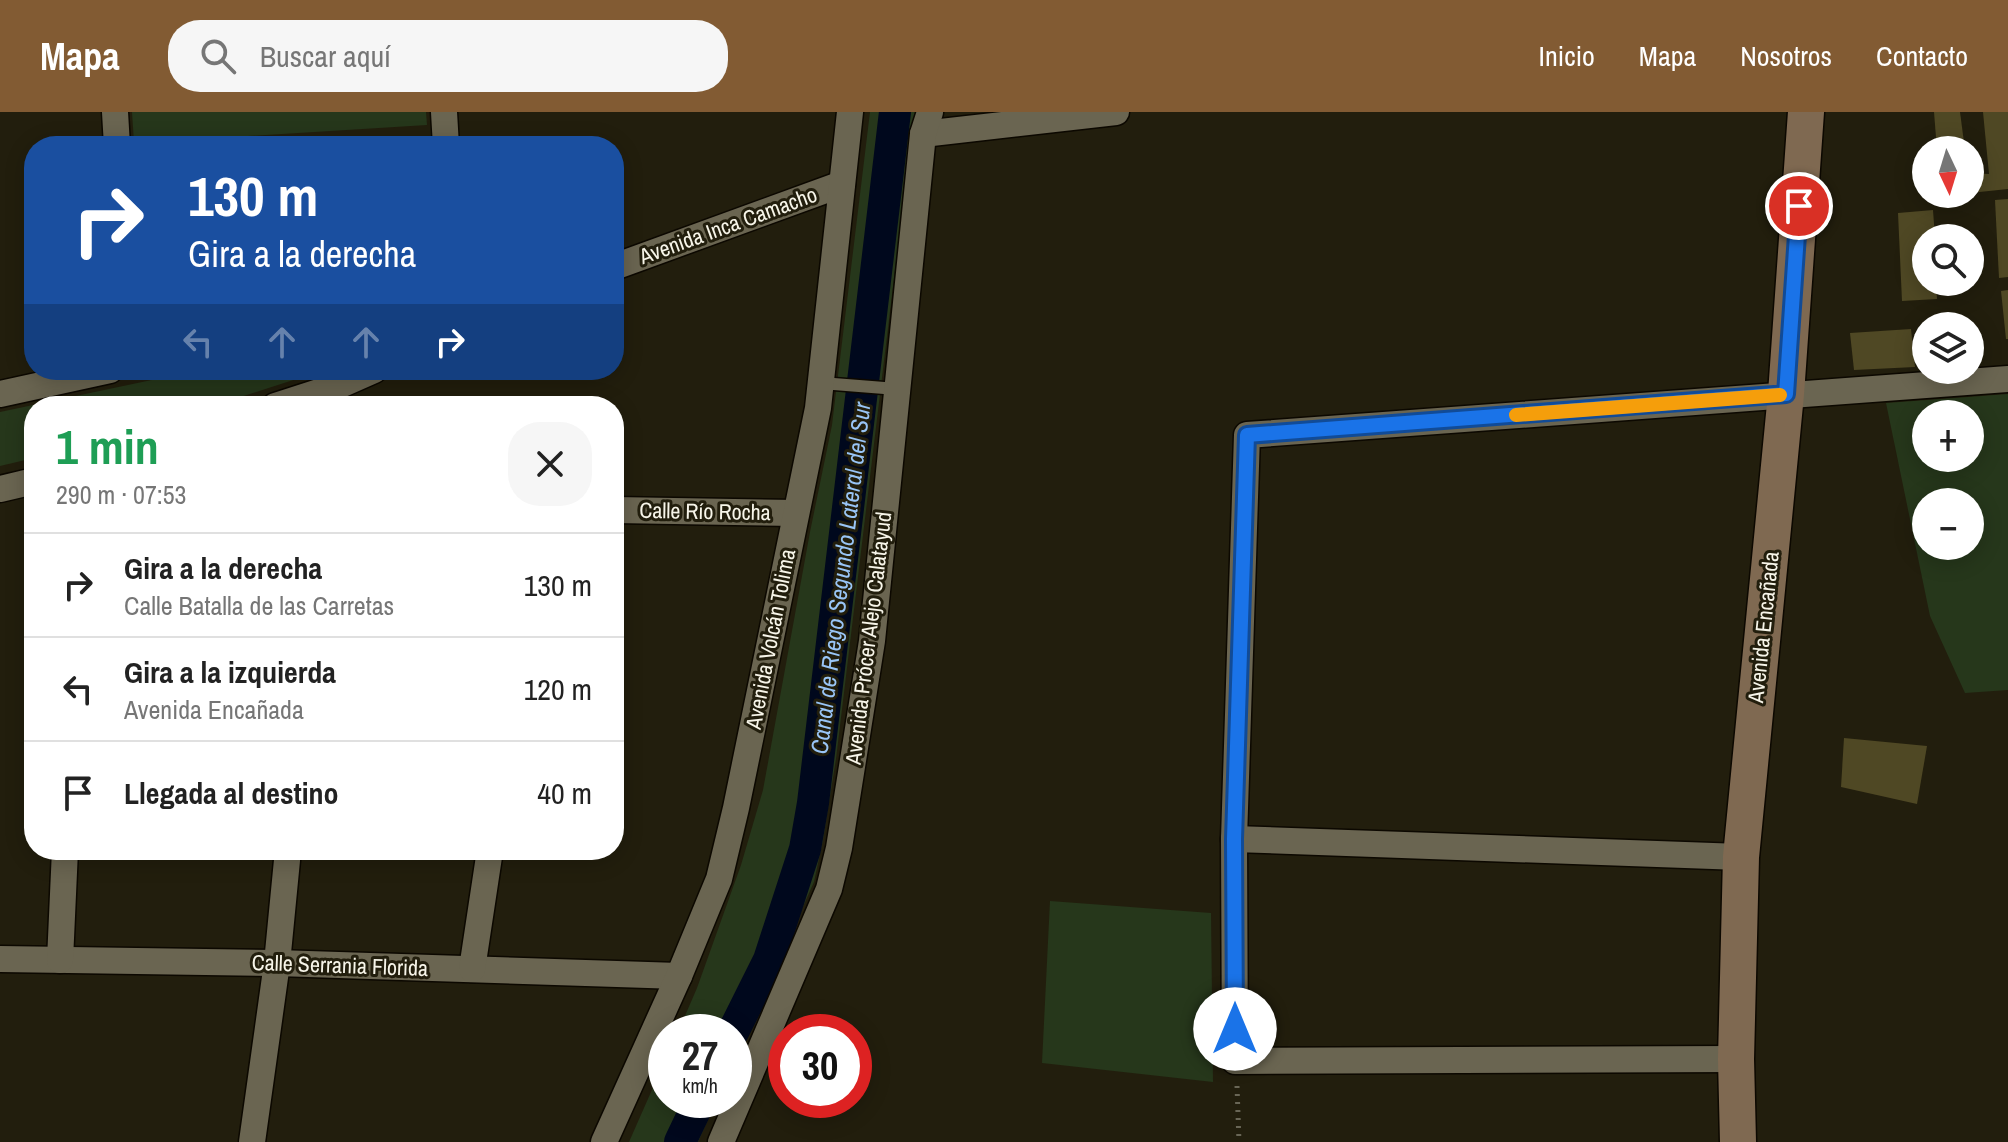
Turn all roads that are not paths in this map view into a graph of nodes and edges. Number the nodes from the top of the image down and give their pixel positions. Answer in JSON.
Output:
{"nodes":[{"id":1,"x":115,"y":112,"type":"edge"},
{"id":2,"x":444,"y":112,"type":"edge"},
{"id":3,"x":850,"y":112,"type":"edge"},
{"id":4,"x":1116,"y":112,"type":"edge"},
{"id":5,"x":1806,"y":112,"type":"edge"},
{"id":6,"x":927,"y":123,"type":"edge"},
{"id":7,"x":116,"y":136,"type":"edge"},
{"id":8,"x":445,"y":136,"type":"edge"},
{"id":9,"x":842,"y":184,"type":"junction"},
{"id":10,"x":624,"y":263,"type":"edge"},
{"id":11,"x":2008,"y":379,"type":"edge"},
{"id":12,"x":64,"y":380,"type":"edge"},
{"id":13,"x":360,"y":380,"type":"edge"},
{"id":14,"x":833,"y":384,"type":"junction"},
{"id":15,"x":885,"y":388,"type":"junction"},
{"id":16,"x":0,"y":394,"type":"edge"},
{"id":17,"x":1786,"y":394,"type":"junction"},
{"id":18,"x":338,"y":396,"type":"edge"},
{"id":19,"x":24,"y":483,"type":"edge"},
{"id":20,"x":0,"y":489,"type":"edge"},
{"id":21,"x":624,"y":510,"type":"edge"},
{"id":22,"x":795,"y":513,"type":"junction"},
{"id":23,"x":1234,"y":839,"type":"junction"},
{"id":24,"x":1741,"y":857,"type":"junction"},
{"id":25,"x":65,"y":860,"type":"edge"},
{"id":26,"x":287,"y":860,"type":"edge"},
{"id":27,"x":488,"y":860,"type":"edge"},
{"id":28,"x":0,"y":959,"type":"edge"},
{"id":29,"x":60,"y":960,"type":"junction"},
{"id":30,"x":277,"y":963,"type":"junction"},
{"id":31,"x":472,"y":969,"type":"junction"},
{"id":32,"x":679,"y":976,"type":"junction"},
{"id":33,"x":1736,"y":1059,"type":"junction"},
{"id":34,"x":252,"y":1142,"type":"edge"},
{"id":35,"x":604,"y":1142,"type":"edge"},
{"id":36,"x":721,"y":1142,"type":"edge"},
{"id":37,"x":1738,"y":1142,"type":"edge"}],
"edges":[{"from":1,"to":7,"type":"street"},
{"from":2,"to":8,"type":"street"},
{"from":3,"to":9,"type":"street","name":"Avenida Volcán Tolima"},
{"from":4,"to":6,"type":"street"},
{"from":5,"to":17,"type":"main road","name":"Avenida Encañada"},
{"from":6,"to":15,"type":"street","name":"Avenida Prócer Alejo Calatayud"},
{"from":9,"to":10,"type":"street","name":"Avenida Inca Camacho"},
{"from":9,"to":14,"type":"street","name":"Avenida Volcán Tolima"},
{"from":11,"to":17,"type":"street"},
{"from":12,"to":16,"type":"street"},
{"from":13,"to":18,"type":"street"},
{"from":14,"to":15,"type":"lane"},
{"from":14,"to":22,"type":"street","name":"Avenida Volcán Tolima"},
{"from":15,"to":36,"type":"street","name":"Avenida Prócer Alejo Calatayud"},
{"from":17,"to":23,"type":"street"},
{"from":17,"to":24,"type":"main road","name":"Avenida Encañada"},
{"from":19,"to":20,"type":"street"},
{"from":21,"to":22,"type":"street","name":"Calle Río Rocha"},
{"from":22,"to":32,"type":"street","name":"Avenida Volcán Tolima"},
{"from":23,"to":24,"type":"street"},
{"from":23,"to":33,"type":"street"},
{"from":24,"to":33,"type":"main road","name":"Avenida Encañada"},
{"from":25,"to":29,"type":"street"},
{"from":26,"to":30,"type":"street"},
{"from":27,"to":31,"type":"street"},
{"from":28,"to":29,"type":"street","name":"Calle Serrania Florida"},
{"from":29,"to":30,"type":"street","name":"Calle Serrania Florida"},
{"from":30,"to":31,"type":"street","name":"Calle Serrania Florida"},
{"from":30,"to":34,"type":"street"},
{"from":31,"to":32,"type":"street","name":"Calle Serrania Florida"},
{"from":32,"to":35,"type":"street","name":"Avenida Volcán Tolima"},
{"from":33,"to":37,"type":"main road","name":"Avenida Encañada"}]}
